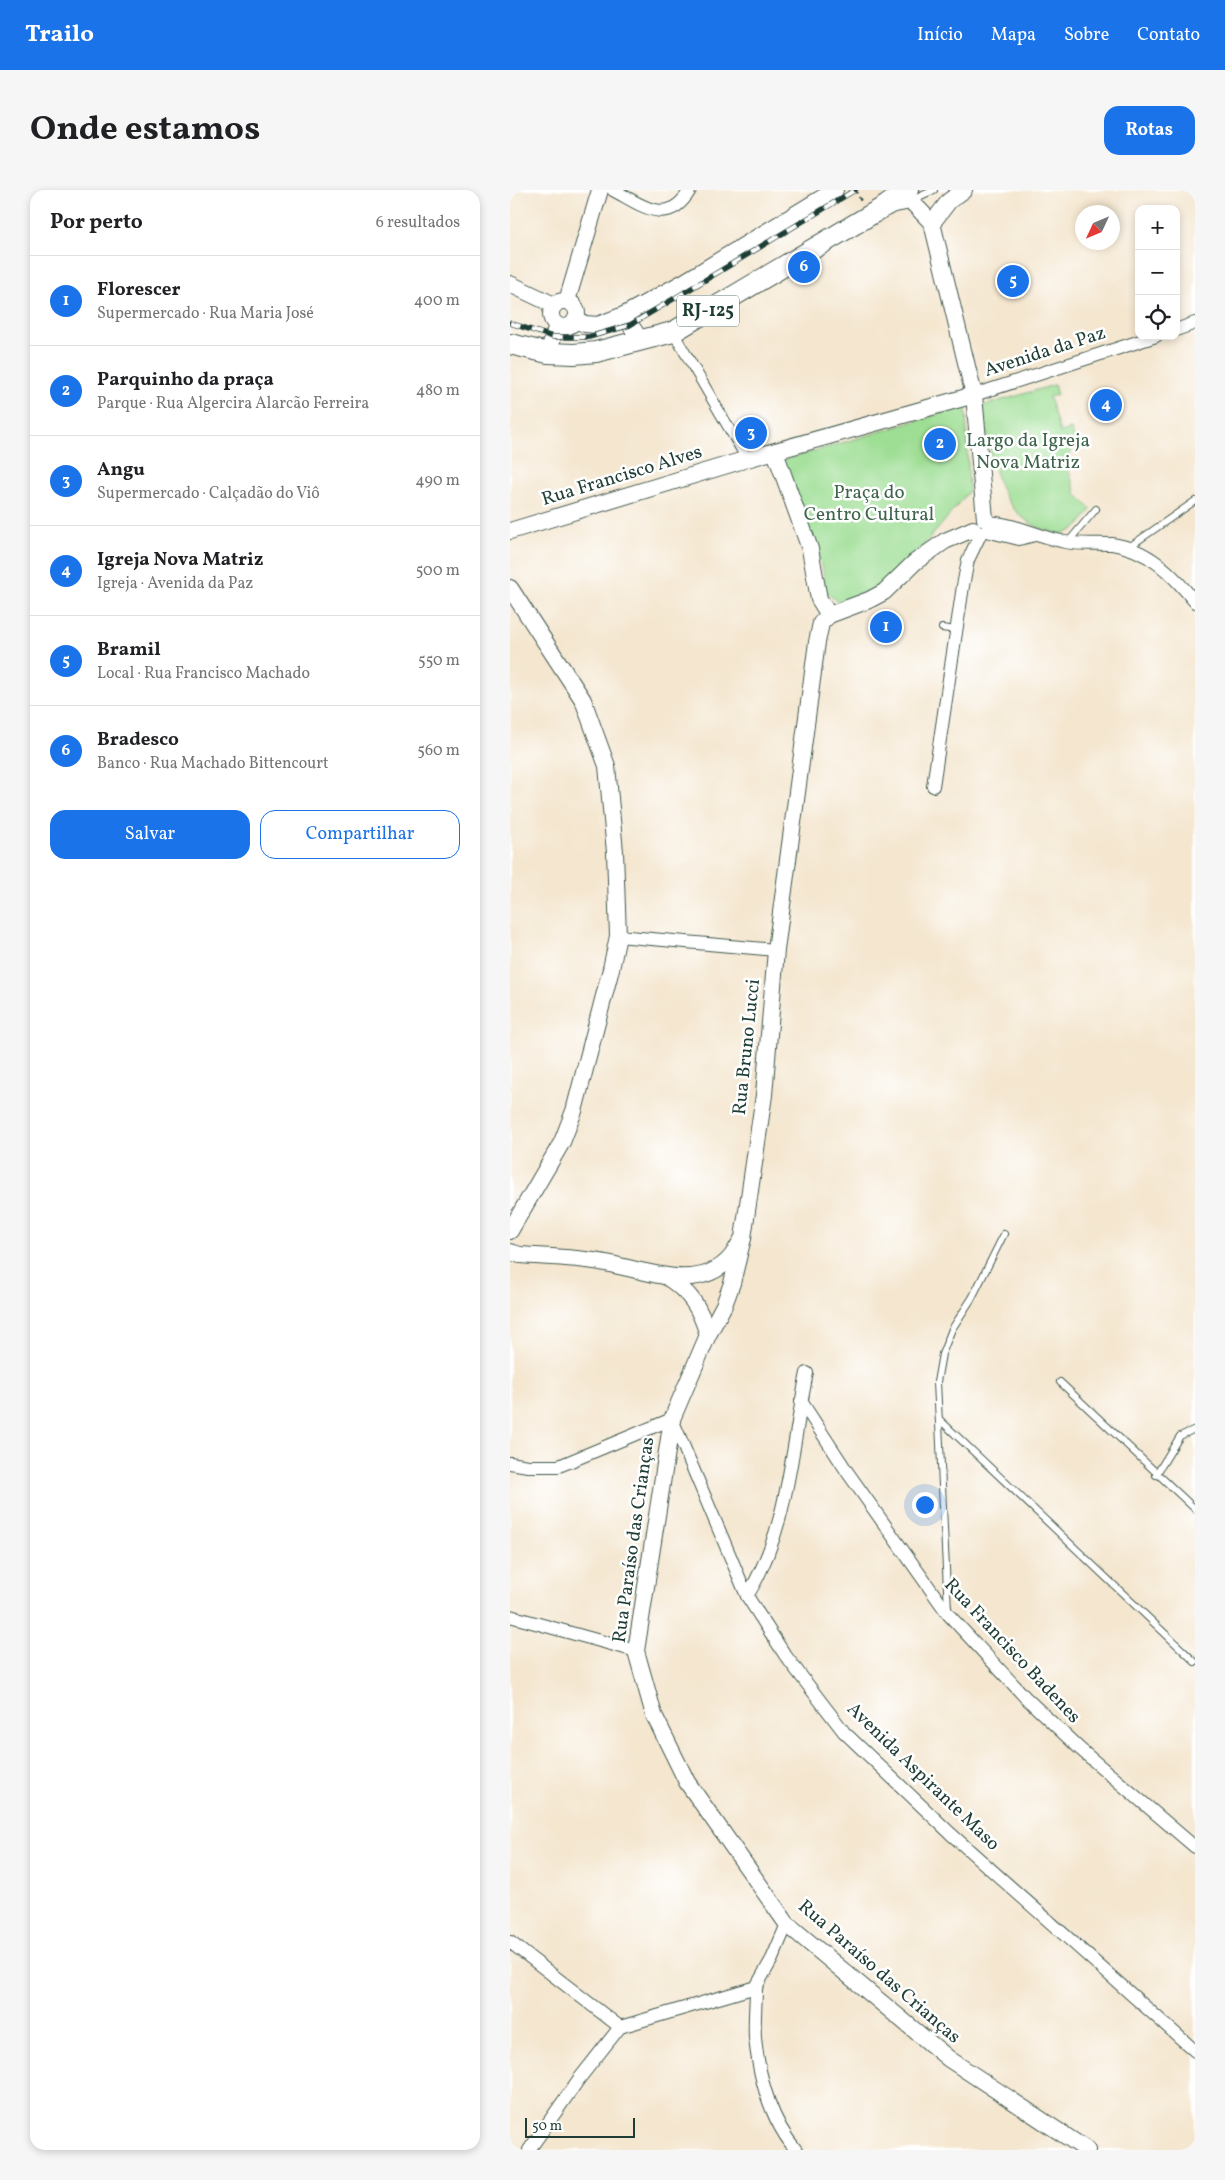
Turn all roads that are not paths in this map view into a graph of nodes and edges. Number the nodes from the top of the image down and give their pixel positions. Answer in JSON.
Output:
{"nodes":[{"id":1,"x":600,"y":190,"type":"edge"},
{"id":2,"x":613,"y":190,"type":"edge"},
{"id":3,"x":690,"y":190,"type":"edge"},
{"id":4,"x":835,"y":190,"type":"edge"},
{"id":5,"x":934,"y":190,"type":"edge"},
{"id":6,"x":964,"y":190,"type":"edge"},
{"id":7,"x":910,"y":195,"type":"edge"},
{"id":8,"x":932,"y":223,"type":"junction"},
{"id":9,"x":510,"y":284,"type":"edge"},
{"id":10,"x":560,"y":303,"type":"junction"},
{"id":11,"x":624,"y":316,"type":"junction"},
{"id":12,"x":575,"y":320,"type":"junction"},
{"id":13,"x":1195,"y":324,"type":"edge"},
{"id":14,"x":557,"y":325,"type":"junction"},
{"id":15,"x":1180,"y":329,"type":"edge"},
{"id":16,"x":673,"y":332,"type":"junction"},
{"id":17,"x":1144,"y":340,"type":"edge"},
{"id":18,"x":641,"y":341,"type":"junction"},
{"id":19,"x":510,"y":344,"type":"edge"},
{"id":20,"x":548,"y":353,"type":"junction"},
{"id":21,"x":971,"y":396,"type":"junction"},
{"id":22,"x":776,"y":452,"type":"junction"},
{"id":23,"x":747,"y":459,"type":"junction"},
{"id":24,"x":1195,"y":500,"type":"edge"},
{"id":25,"x":1096,"y":509,"type":"dead end"},
{"id":26,"x":981,"y":526,"type":"junction"},
{"id":27,"x":510,"y":531,"type":"edge"},
{"id":28,"x":1068,"y":543,"type":"junction"},
{"id":29,"x":1130,"y":547,"type":"junction"},
{"id":30,"x":510,"y":588,"type":"edge"},
{"id":31,"x":1195,"y":602,"type":"edge"},
{"id":32,"x":829,"y":615,"type":"junction"},
{"id":33,"x":942,"y":628,"type":"dead end"},
{"id":34,"x":956,"y":630,"type":"junction"},
{"id":35,"x":933,"y":786,"type":"dead end"},
{"id":36,"x":618,"y":936,"type":"junction"},
{"id":37,"x":776,"y":950,"type":"junction"},
{"id":38,"x":510,"y":1231,"type":"edge"},
{"id":39,"x":1004,"y":1234,"type":"dead end"},
{"id":40,"x":743,"y":1238,"type":"junction"},
{"id":41,"x":510,"y":1252,"type":"edge"},
{"id":42,"x":667,"y":1277,"type":"junction"},
{"id":43,"x":708,"y":1335,"type":"junction"},
{"id":44,"x":806,"y":1373,"type":"dead end"},
{"id":45,"x":1060,"y":1382,"type":"dead end"},
{"id":46,"x":801,"y":1402,"type":"junction"},
{"id":47,"x":672,"y":1419,"type":"junction"},
{"id":48,"x":939,"y":1419,"type":"junction"},
{"id":49,"x":1195,"y":1429,"type":"edge"},
{"id":50,"x":510,"y":1464,"type":"edge"},
{"id":51,"x":1156,"y":1474,"type":"junction"},
{"id":52,"x":1195,"y":1509,"type":"edge"},
{"id":53,"x":747,"y":1596,"type":"junction"},
{"id":54,"x":948,"y":1614,"type":"junction"},
{"id":55,"x":510,"y":1616,"type":"edge"},
{"id":56,"x":636,"y":1652,"type":"junction"},
{"id":57,"x":1195,"y":1662,"type":"edge"},
{"id":58,"x":1195,"y":1847,"type":"edge"},
{"id":59,"x":788,"y":1924,"type":"junction"},
{"id":60,"x":510,"y":1942,"type":"edge"},
{"id":61,"x":756,"y":1987,"type":"junction"},
{"id":62,"x":620,"y":2027,"type":"junction"},
{"id":63,"x":1195,"y":2051,"type":"edge"},
{"id":64,"x":529,"y":2150,"type":"edge"},
{"id":65,"x":796,"y":2150,"type":"edge"},
{"id":66,"x":1087,"y":2150,"type":"edge"}],
"edges":[{"from":1,"to":10,"type":"street"},
{"from":2,"to":3,"type":"street"},
{"from":4,"to":11,"type":"street"},
{"from":5,"to":7,"type":"lane"},
{"from":6,"to":8,"type":"street"},
{"from":7,"to":8,"type":"street"},
{"from":7,"to":16,"type":"main road","number":"RJ-125"},
{"from":8,"to":21,"type":"street"},
{"from":9,"to":10,"type":"street"},
{"from":10,"to":12,"type":"street"},
{"from":10,"to":14,"type":"street"},
{"from":11,"to":12,"type":"street"},
{"from":11,"to":18,"type":"street"},
{"from":12,"to":14,"type":"street"},
{"from":13,"to":15,"type":"street"},
{"from":14,"to":20,"type":"street"},
{"from":16,"to":18,"type":"main road","number":"RJ-125"},
{"from":16,"to":23,"type":"street"},
{"from":17,"to":21,"type":"street","name":"Avenida da Paz"},
{"from":18,"to":20,"type":"main road","number":"RJ-125"},
{"from":19,"to":20,"type":"main road","number":"RJ-125"},
{"from":21,"to":22,"type":"street","name":"Rua Francisco Alves"},
{"from":21,"to":26,"type":"street"},
{"from":22,"to":23,"type":"street","name":"Rua Francisco Alves"},
{"from":22,"to":32,"type":"street"},
{"from":23,"to":27,"type":"street","name":"Rua Francisco Alves"},
{"from":24,"to":29,"type":"lane"},
{"from":25,"to":28,"type":"lane"},
{"from":26,"to":28,"type":"street"},
{"from":26,"to":32,"type":"street"},
{"from":26,"to":34,"type":"street"},
{"from":28,"to":29,"type":"street"},
{"from":29,"to":31,"type":"street"},
{"from":30,"to":36,"type":"street"},
{"from":32,"to":37,"type":"street","name":"Rua Bruno Lucci"},
{"from":33,"to":34,"type":"lane"},
{"from":34,"to":35,"type":"street"},
{"from":36,"to":37,"type":"street"},
{"from":36,"to":38,"type":"street"},
{"from":37,"to":40,"type":"street","name":"Rua Bruno Lucci"},
{"from":39,"to":48,"type":"lane"},
{"from":40,"to":42,"type":"street","name":"Rua Bruno Lucci"},
{"from":40,"to":43,"type":"street","name":"Rua Paraíso das Crianças"},
{"from":41,"to":42,"type":"street","name":"Rua Bruno Lucci"},
{"from":42,"to":43,"type":"street"},
{"from":43,"to":47,"type":"street","name":"Rua Paraíso das Crianças"},
{"from":44,"to":46,"type":"street"},
{"from":45,"to":51,"type":"lane"},
{"from":46,"to":53,"type":"street"},
{"from":46,"to":54,"type":"street","name":"Rua Francisco Badenes"},
{"from":47,"to":50,"type":"street"},
{"from":47,"to":53,"type":"street","name":"Avenida Aspirante Maso"},
{"from":47,"to":56,"type":"street","name":"Rua Paraíso das Crianças"},
{"from":48,"to":54,"type":"lane"},
{"from":48,"to":57,"type":"lane"},
{"from":49,"to":51,"type":"lane"},
{"from":51,"to":52,"type":"lane"},
{"from":53,"to":63,"type":"street","name":"Avenida Aspirante Maso"},
{"from":54,"to":58,"type":"street","name":"Rua Francisco Badenes"},
{"from":55,"to":56,"type":"street"},
{"from":56,"to":59,"type":"street","name":"Rua Paraíso das Crianças"},
{"from":59,"to":61,"type":"street"},
{"from":59,"to":66,"type":"street","name":"Rua Paraíso das Crianças"},
{"from":60,"to":62,"type":"street"},
{"from":61,"to":62,"type":"street"},
{"from":61,"to":65,"type":"street"},
{"from":62,"to":64,"type":"street"}]}
